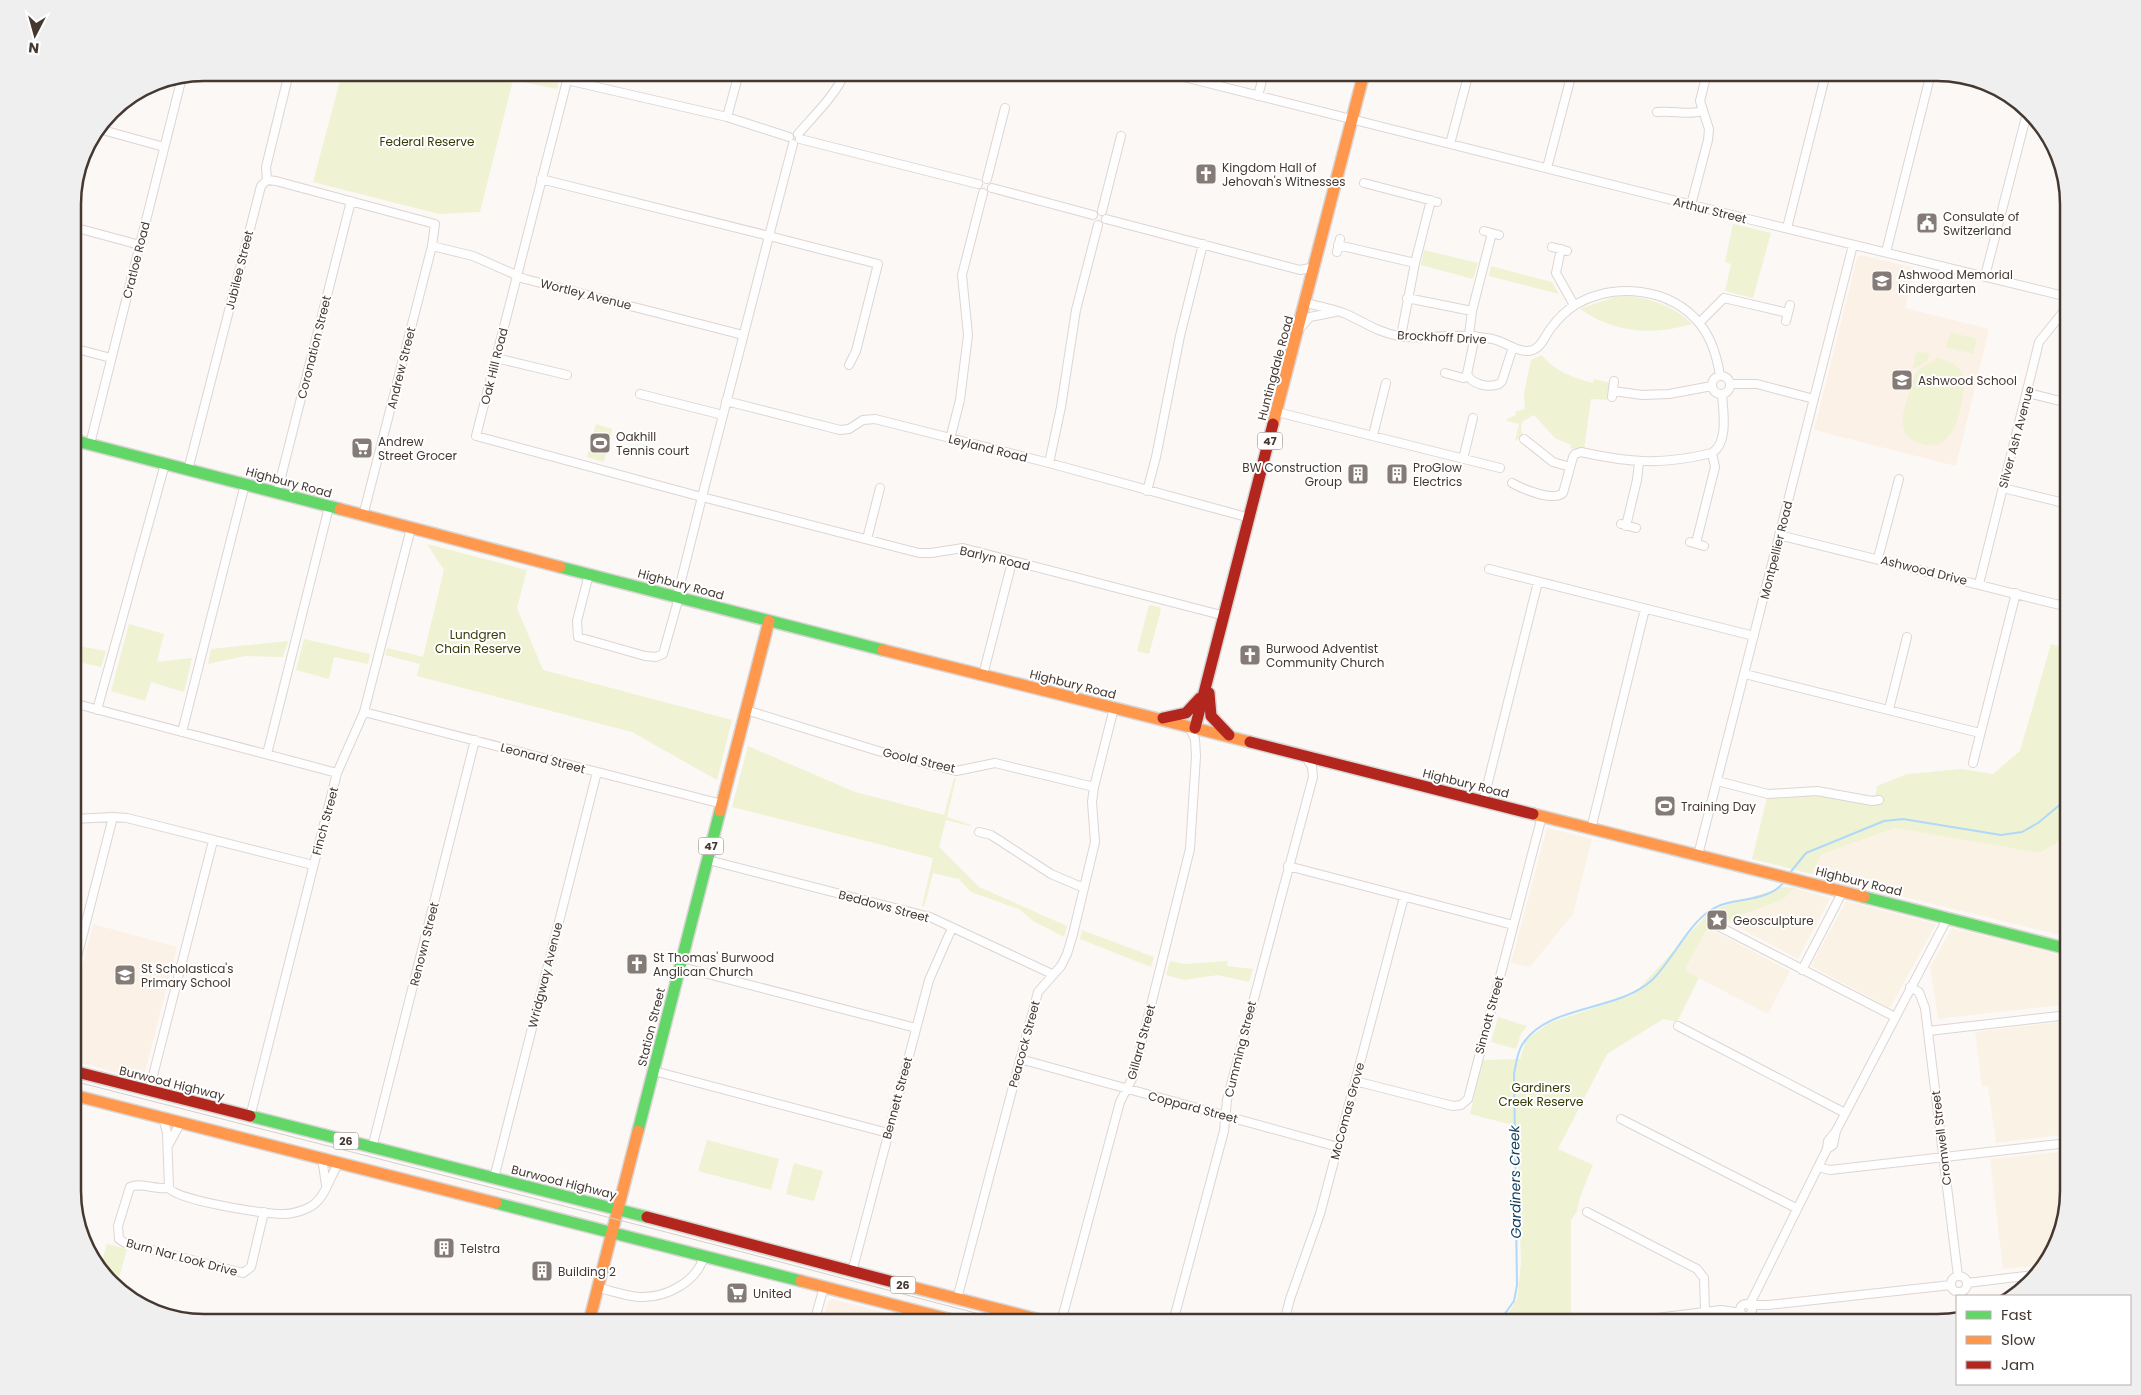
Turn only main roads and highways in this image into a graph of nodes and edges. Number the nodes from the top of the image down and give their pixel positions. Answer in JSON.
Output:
{"nodes":[{"id":1,"x":1362,"y":81,"type":"edge"},
{"id":2,"x":82,"y":442,"type":"edge"},
{"id":3,"x":769,"y":621,"type":"junction"},
{"id":4,"x":1209,"y":678,"type":"junction"},
{"id":5,"x":1155,"y":719,"type":"junction"},
{"id":6,"x":1192,"y":728,"type":"junction"},
{"id":7,"x":1231,"y":737,"type":"junction"},
{"id":8,"x":2060,"y":947,"type":"edge"},
{"id":9,"x":82,"y":1073,"type":"edge"},
{"id":10,"x":82,"y":1096,"type":"edge"},
{"id":11,"x":453,"y":1168,"type":"junction"},
{"id":12,"x":457,"y":1192,"type":"junction"},
{"id":13,"x":618,"y":1210,"type":"junction"},
{"id":14,"x":613,"y":1233,"type":"junction"},
{"id":15,"x":770,"y":1250,"type":"junction"},
{"id":16,"x":772,"y":1274,"type":"junction"},
{"id":17,"x":591,"y":1314,"type":"edge"},
{"id":18,"x":929,"y":1314,"type":"edge"},
{"id":19,"x":1016,"y":1314,"type":"edge"}],
"edges":[{"from":1,"to":4,"type":"main road","name":"Huntingdale Road","number":"47"},
{"from":2,"to":3,"type":"main road","name":"Highbury Road"},
{"from":3,"to":5,"type":"main road","name":"Highbury Road","number":"47"},
{"from":3,"to":13,"type":"main road","name":"Station Street","number":"47"},
{"from":4,"to":5,"type":"main road","number":"47"},
{"from":4,"to":6,"type":"main road","name":"Huntingdale Road","number":"47"},
{"from":4,"to":7,"type":"main road"},
{"from":5,"to":6,"type":"main road","name":"Highbury Road","number":"47"},
{"from":6,"to":7,"type":"main road","name":"Highbury Road"},
{"from":7,"to":8,"type":"main road","name":"Highbury Road"},
{"from":9,"to":11,"type":"main road","name":"Burwood Highway","number":"26"},
{"from":10,"to":12,"type":"main road","number":"26"},
{"from":11,"to":12,"type":"main road"},
{"from":11,"to":13,"type":"main road","name":"Burwood Highway","number":"26"},
{"from":12,"to":14,"type":"main road","number":"26"},
{"from":13,"to":14,"type":"main road","name":"Station Street","number":"47"},
{"from":13,"to":15,"type":"main road","name":"Burwood Highway","number":"26"},
{"from":14,"to":16,"type":"main road","number":"26"},
{"from":14,"to":17,"type":"main road","name":"Station Street","number":"47"},
{"from":15,"to":16,"type":"main road"},
{"from":15,"to":19,"type":"main road","name":"Burwood Highway","number":"26"},
{"from":16,"to":18,"type":"main road","number":"26"}]}
